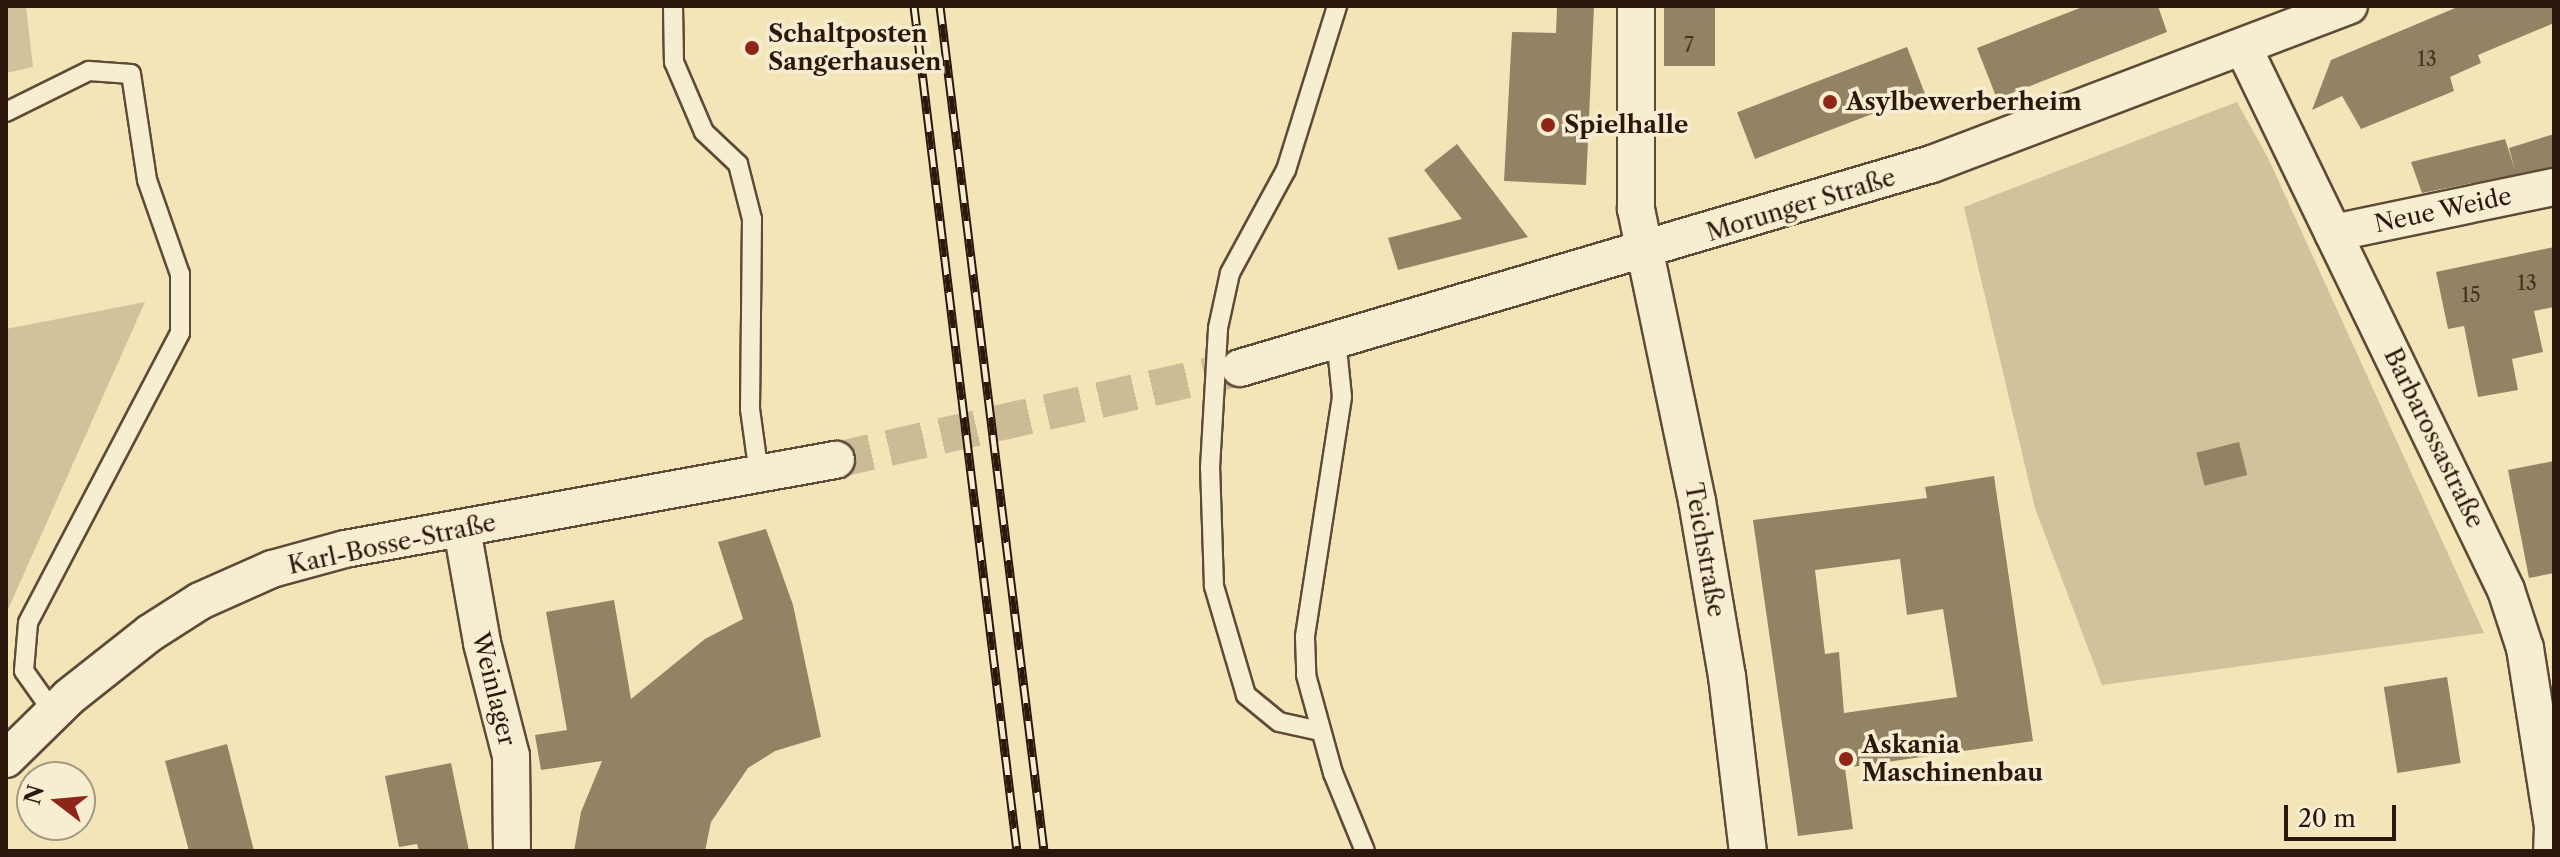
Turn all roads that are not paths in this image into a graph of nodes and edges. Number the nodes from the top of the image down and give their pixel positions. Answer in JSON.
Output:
{"nodes":[{"id":1,"x":673,"y":6,"type":"edge"},
{"id":2,"x":1337,"y":6,"type":"edge"},
{"id":3,"x":1636,"y":6,"type":"edge"},
{"id":4,"x":2349,"y":6,"type":"edge"},
{"id":5,"x":2243,"y":47,"type":"junction"},
{"id":6,"x":6,"y":112,"type":"edge"},
{"id":7,"x":2554,"y":187,"type":"edge"},
{"id":8,"x":2333,"y":233,"type":"junction"},
{"id":9,"x":1642,"y":252,"type":"junction"},
{"id":10,"x":1336,"y":338,"type":"junction"},
{"id":11,"x":1240,"y":368,"type":"tunnel mouth"},
{"id":12,"x":836,"y":460,"type":"tunnel mouth"},
{"id":13,"x":759,"y":475,"type":"junction"},
{"id":14,"x":462,"y":529,"type":"junction"},
{"id":15,"x":2540,"y":646,"type":"edge"},
{"id":16,"x":53,"y":712,"type":"junction"},
{"id":17,"x":1320,"y":731,"type":"junction"},
{"id":18,"x":6,"y":759,"type":"edge"},
{"id":19,"x":512,"y":851,"type":"edge"},
{"id":20,"x":1365,"y":851,"type":"edge"},
{"id":21,"x":1748,"y":851,"type":"edge"},
{"id":22,"x":2552,"y":851,"type":"edge"}],
"edges":[{"from":1,"to":13,"type":"lane"},
{"from":2,"to":17,"type":"lane"},
{"from":3,"to":9,"type":"street","name":"Teichstraße"},
{"from":4,"to":5,"type":"street","name":"Morunger Straße"},
{"from":5,"to":8,"type":"street","name":"Barbarossastraße"},
{"from":5,"to":9,"type":"street","name":"Morunger Straße"},
{"from":6,"to":16,"type":"lane"},
{"from":7,"to":8,"type":"street","name":"Neue Weide"},
{"from":8,"to":15,"type":"street","name":"Barbarossastraße"},
{"from":9,"to":10,"type":"street","name":"Morunger Straße"},
{"from":9,"to":21,"type":"street","name":"Teichstraße"},
{"from":10,"to":11,"type":"street","name":"Morunger Straße"},
{"from":10,"to":17,"type":"lane"},
{"from":12,"to":13,"type":"street","name":"Karl-Bosse-Straße"},
{"from":13,"to":14,"type":"street","name":"Karl-Bosse-Straße"},
{"from":14,"to":16,"type":"street","name":"Karl-Bosse-Straße"},
{"from":14,"to":19,"type":"street","name":"Weinlager"},
{"from":15,"to":22,"type":"street","name":"Barbarossastraße"},
{"from":16,"to":18,"type":"street","name":"Karl-Bosse-Straße"},
{"from":17,"to":20,"type":"lane"}]}
